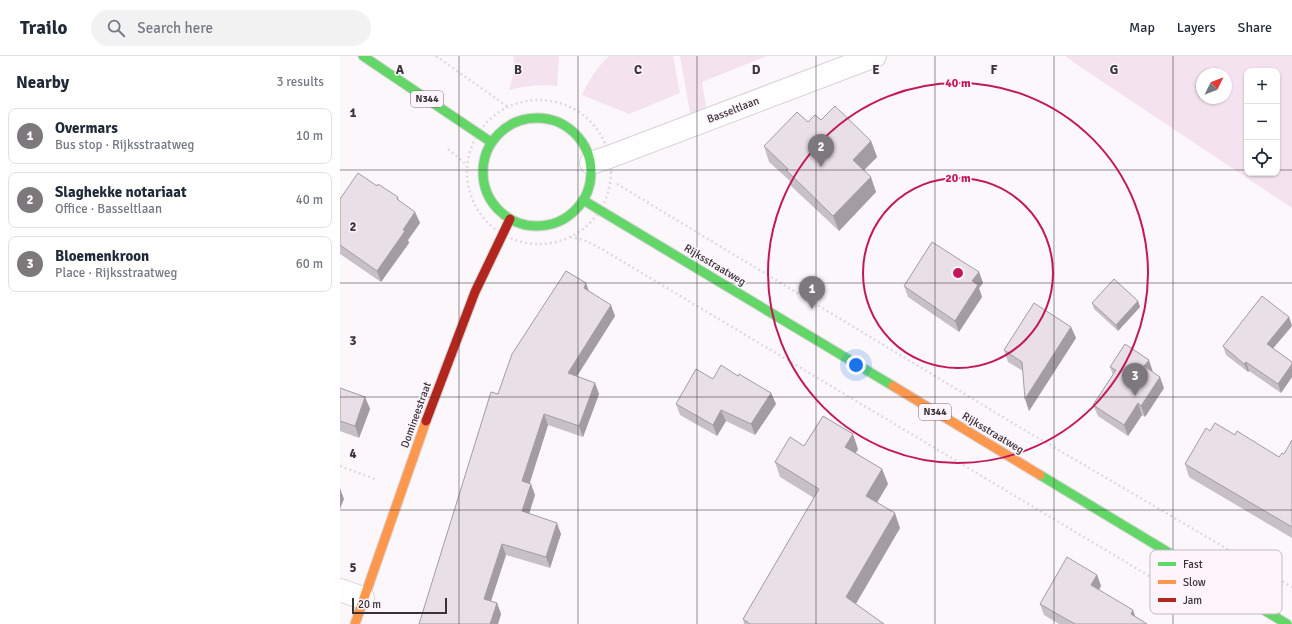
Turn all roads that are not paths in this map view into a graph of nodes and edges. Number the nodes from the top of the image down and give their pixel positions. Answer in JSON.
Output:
{"nodes":[{"id":1,"x":363,"y":56,"type":"edge"},
{"id":2,"x":875,"y":56,"type":"edge"},
{"id":3,"x":491,"y":142,"type":"junction"},
{"id":4,"x":600,"y":160,"type":"junction"},
{"id":5,"x":584,"y":200,"type":"junction"},
{"id":6,"x":510,"y":219,"type":"junction"},
{"id":7,"x":1164,"y":550,"type":"edge"},
{"id":8,"x":340,"y":590,"type":"edge"},
{"id":9,"x":363,"y":598,"type":"junction"},
{"id":10,"x":1270,"y":614,"type":"edge"},
{"id":11,"x":355,"y":624,"type":"edge"},
{"id":12,"x":1287,"y":624,"type":"edge"}],
"edges":[{"from":1,"to":3,"type":"main road","number":"N344"},
{"from":2,"to":4,"type":"street","name":"Basseltlaan"},
{"from":3,"to":4,"type":"main road"},
{"from":3,"to":6,"type":"main road"},
{"from":4,"to":5,"type":"main road"},
{"from":5,"to":6,"type":"main road"},
{"from":5,"to":7,"type":"main road","name":"Rijksstraatweg","number":"N344"},
{"from":6,"to":9,"type":"main road","name":"Domineestraat"},
{"from":8,"to":9,"type":"street"},
{"from":9,"to":11,"type":"main road","name":"Domineestraat"},
{"from":10,"to":12,"type":"main road","name":"Rijksstraatweg","number":"N344"}]}
